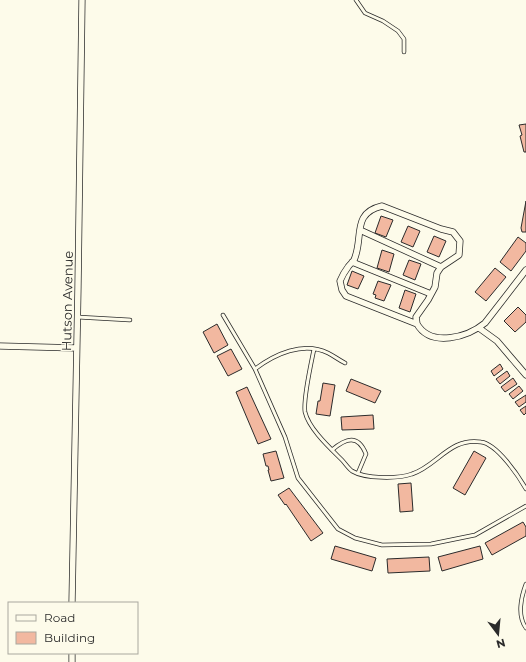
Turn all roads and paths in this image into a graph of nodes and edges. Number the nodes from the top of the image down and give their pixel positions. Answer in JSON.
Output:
{"nodes":[{"id":1,"x":82,"y":0,"type":"edge"},
{"id":2,"x":356,"y":0,"type":"edge"},
{"id":3,"x":404,"y":52,"type":"dead end"},
{"id":4,"x":360,"y":230,"type":"junction"},
{"id":5,"x":352,"y":262,"type":"junction"},
{"id":6,"x":441,"y":267,"type":"junction"},
{"id":7,"x":526,"y":270,"type":"edge"},
{"id":8,"x":431,"y":294,"type":"junction"},
{"id":9,"x":223,"y":315,"type":"dead end"},
{"id":10,"x":77,"y":317,"type":"junction"},
{"id":11,"x":130,"y":320,"type":"dead end"},
{"id":12,"x":417,"y":324,"type":"junction"},
{"id":13,"x":479,"y":328,"type":"junction"},
{"id":14,"x":0,"y":346,"type":"edge"},
{"id":15,"x":76,"y":348,"type":"junction"},
{"id":16,"x":314,"y":349,"type":"junction"},
{"id":17,"x":344,"y":363,"type":"dead end"},
{"id":18,"x":255,"y":369,"type":"junction"},
{"id":19,"x":526,"y":375,"type":"edge"},
{"id":20,"x":332,"y":450,"type":"junction"},
{"id":21,"x":358,"y":473,"type":"junction"},
{"id":22,"x":526,"y":489,"type":"edge"},
{"id":23,"x":526,"y":506,"type":"edge"},
{"id":24,"x":526,"y":584,"type":"edge"},
{"id":25,"x":72,"y":602,"type":"edge"},
{"id":26,"x":526,"y":628,"type":"edge"}],
"edges":[{"from":1,"to":10,"type":"street","name":"Hutson Avenue"},
{"from":2,"to":3,"type":"lane"},
{"from":4,"to":5,"type":"street"},
{"from":4,"to":6,"type":"street"},
{"from":4,"to":6,"type":"street"},
{"from":5,"to":8,"type":"street"},
{"from":5,"to":12,"type":"street"},
{"from":6,"to":8,"type":"street"},
{"from":7,"to":13,"type":"street"},
{"from":8,"to":12,"type":"street"},
{"from":9,"to":18,"type":"lane"},
{"from":10,"to":11,"type":"lane"},
{"from":10,"to":15,"type":"street","name":"Hutson Avenue"},
{"from":12,"to":13,"type":"street"},
{"from":13,"to":19,"type":"street"},
{"from":14,"to":15,"type":"street"},
{"from":15,"to":25,"type":"street","name":"Hutson Avenue"},
{"from":16,"to":17,"type":"lane"},
{"from":16,"to":18,"type":"lane"},
{"from":16,"to":20,"type":"lane"},
{"from":18,"to":23,"type":"lane"},
{"from":20,"to":21,"type":"lane"},
{"from":20,"to":21,"type":"lane"},
{"from":21,"to":22,"type":"lane"},
{"from":24,"to":26,"type":"lane"}]}
